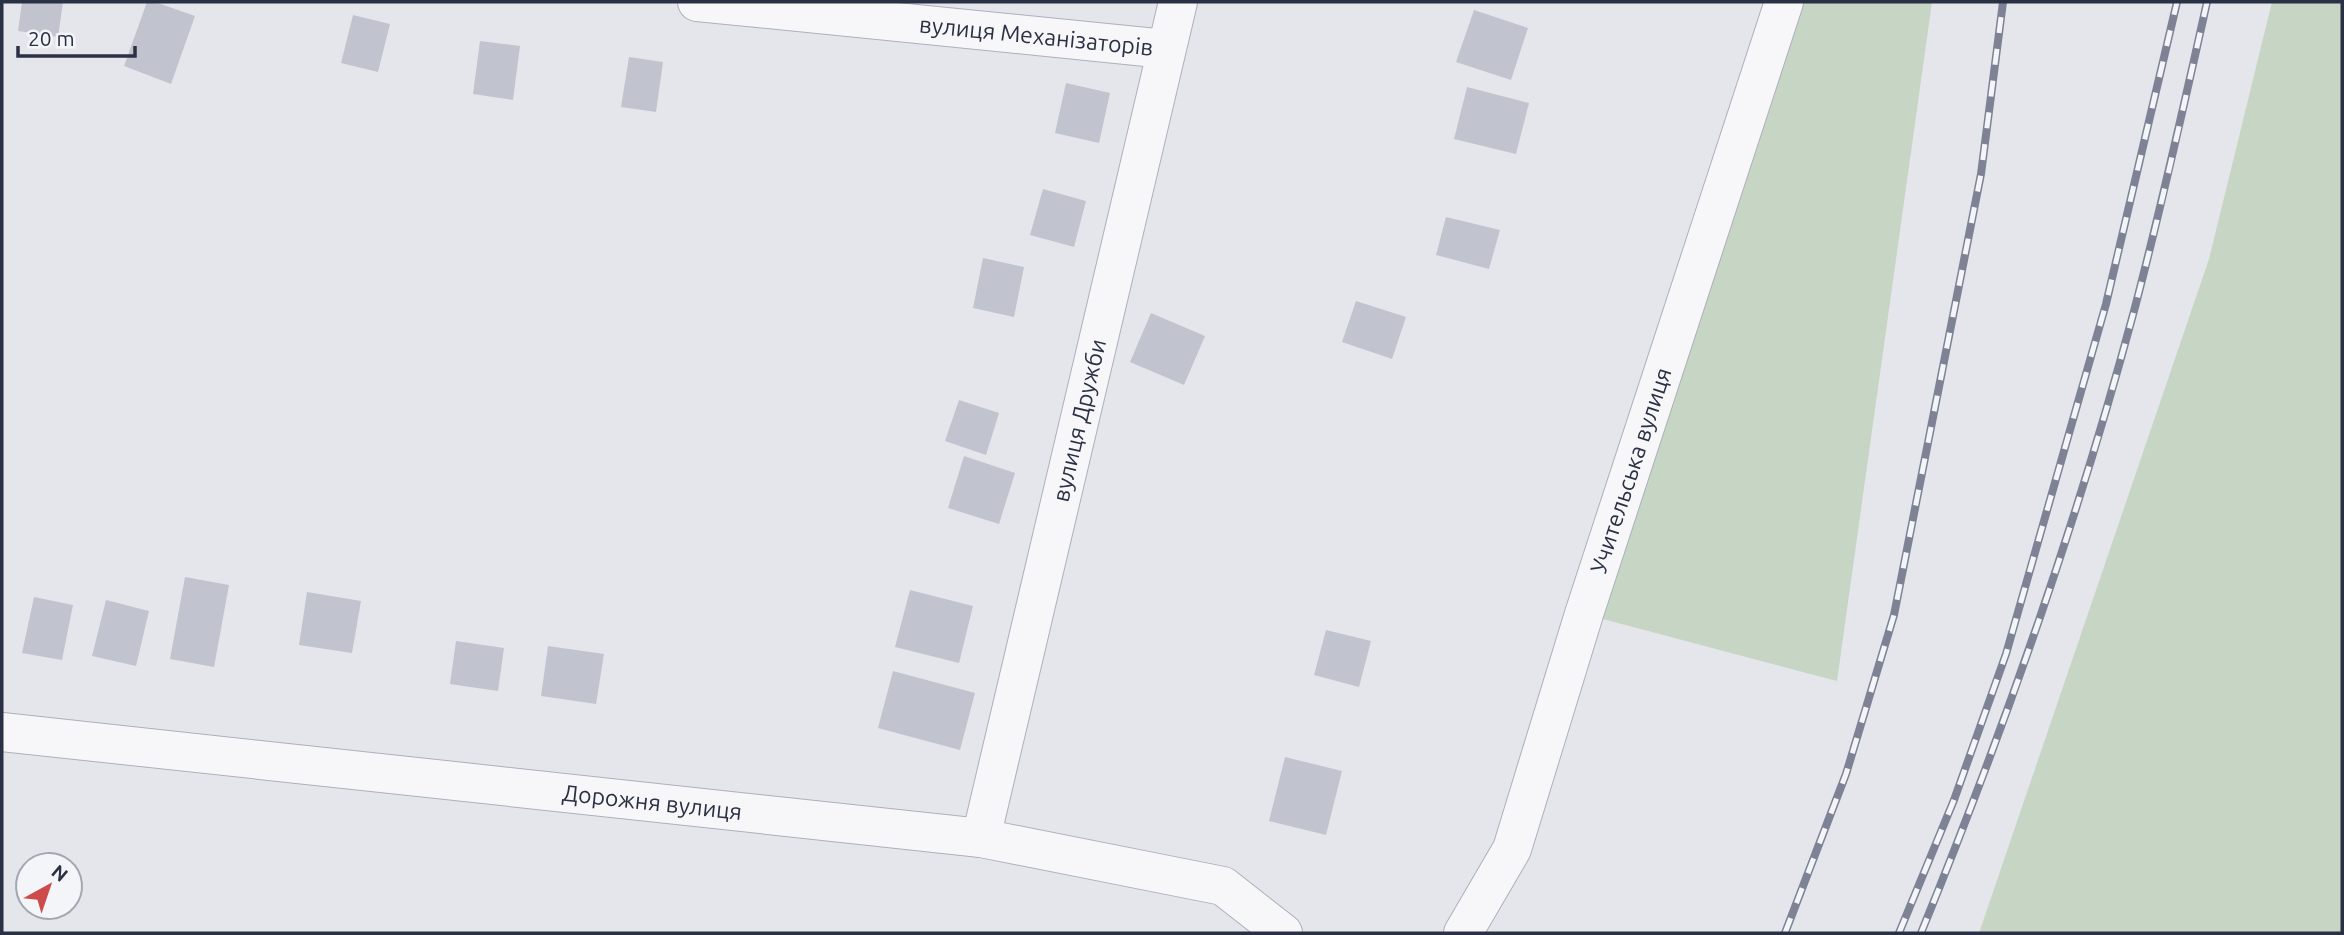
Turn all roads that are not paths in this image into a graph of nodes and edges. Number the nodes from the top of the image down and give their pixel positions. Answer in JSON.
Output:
{"nodes":[{"id":1,"x":697,"y":2,"type":"edge"},
{"id":2,"x":1178,"y":2,"type":"edge"},
{"id":3,"x":1784,"y":2,"type":"edge"},
{"id":4,"x":1166,"y":49,"type":"junction"},
{"id":5,"x":2,"y":732,"type":"edge"},
{"id":6,"x":981,"y":838,"type":"junction"},
{"id":7,"x":1283,"y":933,"type":"edge"},
{"id":8,"x":1463,"y":933,"type":"edge"}],
"edges":[{"from":1,"to":4,"type":"street","name":"вулиця Механізаторів"},
{"from":2,"to":4,"type":"street","name":"вулиця Дружби"},
{"from":3,"to":8,"type":"street","name":"Учительська вулиця"},
{"from":4,"to":6,"type":"street","name":"вулиця Дружби"},
{"from":5,"to":6,"type":"street","name":"Дорожня вулиця"},
{"from":6,"to":7,"type":"street","name":"Дорожня вулиця"}]}
